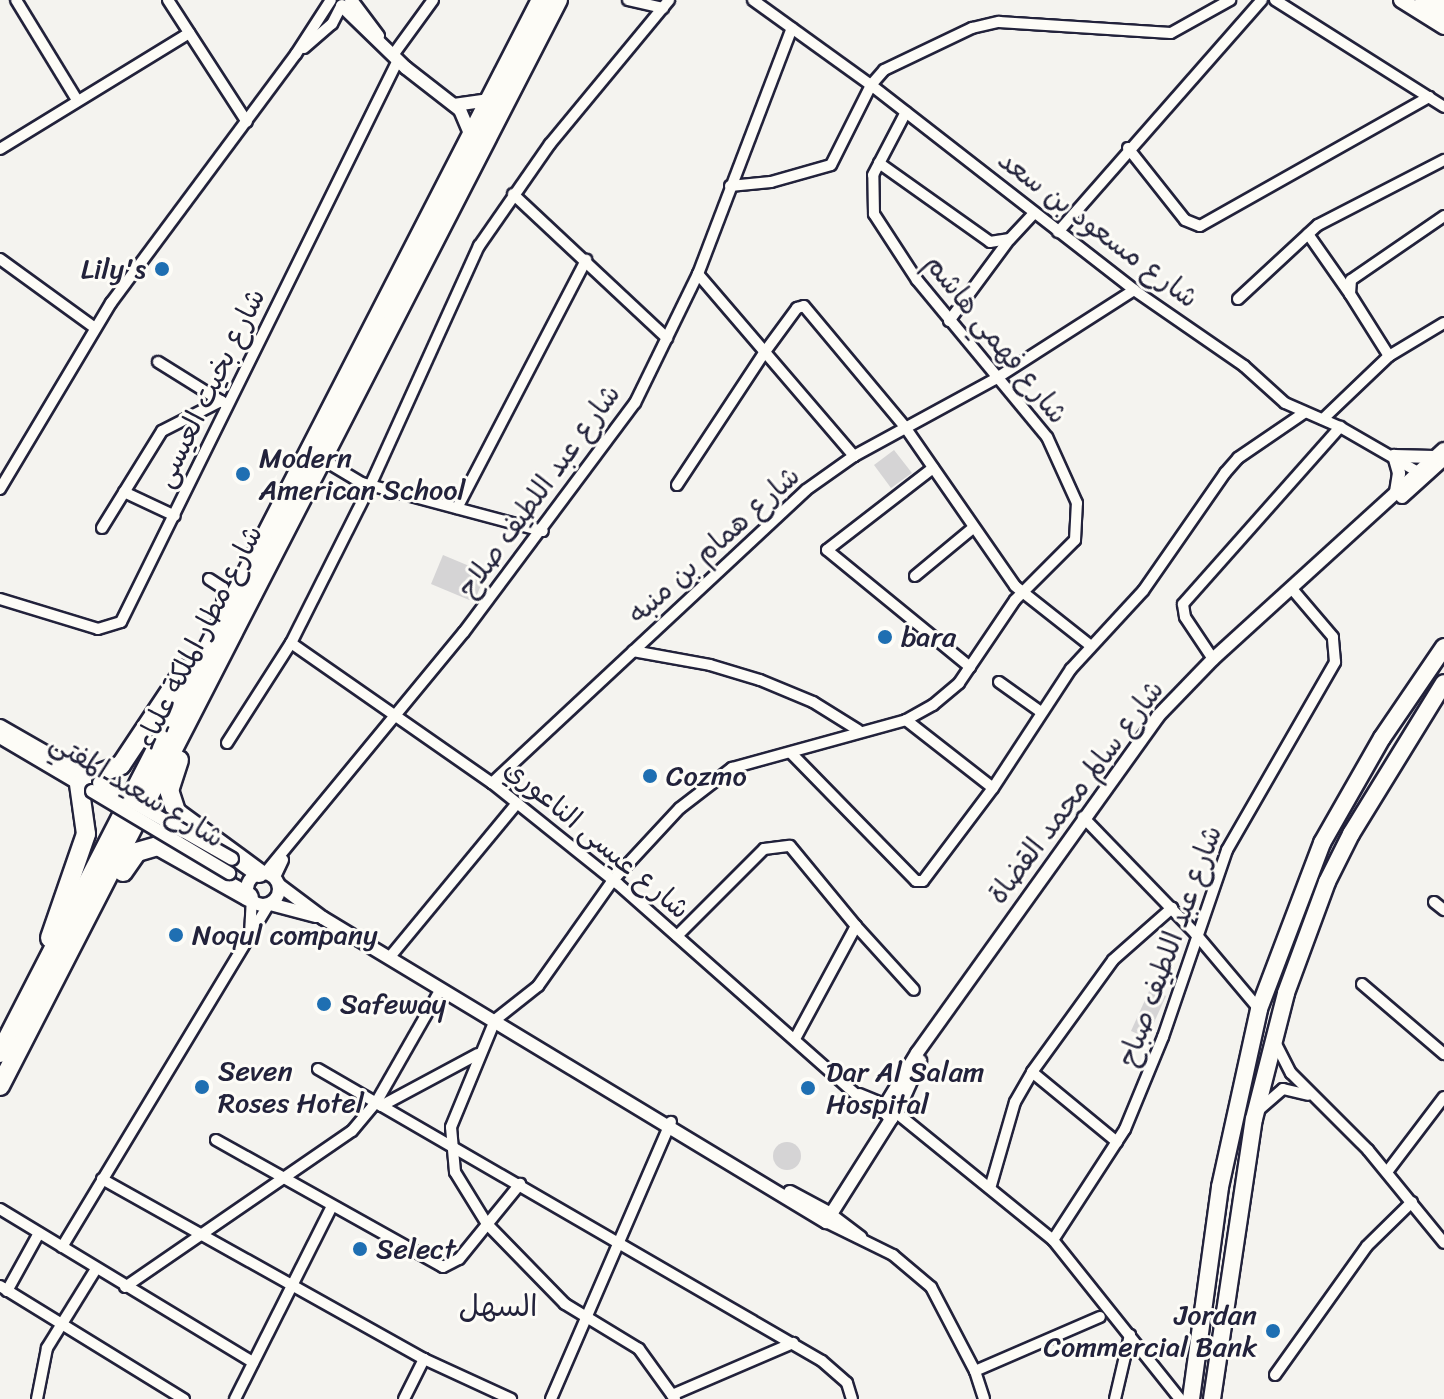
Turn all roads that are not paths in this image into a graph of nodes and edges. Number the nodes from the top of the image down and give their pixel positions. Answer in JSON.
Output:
{"nodes":[{"id":1,"x":16,"y":0,"type":"edge"},
{"id":2,"x":168,"y":0,"type":"edge"},
{"id":3,"x":433,"y":0,"type":"edge"},
{"id":4,"x":541,"y":0,"type":"edge"},
{"id":5,"x":558,"y":0,"type":"edge"},
{"id":6,"x":628,"y":0,"type":"edge"},
{"id":7,"x":753,"y":0,"type":"edge"},
{"id":8,"x":1230,"y":0,"type":"edge"},
{"id":9,"x":1262,"y":0,"type":"edge"},
{"id":10,"x":1275,"y":0,"type":"edge"},
{"id":11,"x":1401,"y":0,"type":"edge"},
{"id":12,"x":1423,"y":0,"type":"edge"},
{"id":13,"x":1439,"y":0,"type":"edge"},
{"id":14,"x":341,"y":2,"type":"edge"},
{"id":15,"x":1444,"y":3,"type":"edge"},
{"id":16,"x":666,"y":4,"type":"edge"},
{"id":17,"x":1444,"y":14,"type":"edge"},
{"id":18,"x":1444,"y":27,"type":"edge"},
{"id":19,"x":792,"y":28,"type":"junction"},
{"id":20,"x":189,"y":33,"type":"junction"},
{"id":21,"x":396,"y":58,"type":"junction"},
{"id":22,"x":871,"y":85,"type":"junction"},
{"id":23,"x":1429,"y":97,"type":"junction"},
{"id":24,"x":77,"y":100,"type":"junction"},
{"id":25,"x":488,"y":100,"type":"junction"},
{"id":26,"x":454,"y":105,"type":"junction"},
{"id":27,"x":1444,"y":107,"type":"edge"},
{"id":28,"x":906,"y":112,"type":"junction"},
{"id":29,"x":247,"y":122,"type":"junction"},
{"id":30,"x":471,"y":136,"type":"junction"},
{"id":31,"x":1128,"y":148,"type":"junction"},
{"id":32,"x":0,"y":149,"type":"edge"},
{"id":33,"x":1444,"y":160,"type":"edge"},
{"id":34,"x":879,"y":163,"type":"junction"},
{"id":35,"x":730,"y":186,"type":"junction"},
{"id":36,"x":513,"y":194,"type":"junction"},
{"id":37,"x":1034,"y":213,"type":"junction"},
{"id":38,"x":1444,"y":216,"type":"edge"},
{"id":39,"x":1058,"y":232,"type":"junction"},
{"id":40,"x":1308,"y":234,"type":"junction"},
{"id":41,"x":1010,"y":239,"type":"junction"},
{"id":42,"x":0,"y":259,"type":"edge"},
{"id":43,"x":586,"y":260,"type":"junction"},
{"id":44,"x":698,"y":274,"type":"junction"},
{"id":45,"x":1134,"y":290,"type":"junction"},
{"id":46,"x":1350,"y":294,"type":"junction"},
{"id":47,"x":1238,"y":299,"type":"dead end"},
{"id":48,"x":949,"y":321,"type":"junction"},
{"id":49,"x":1444,"y":323,"type":"edge"},
{"id":50,"x":95,"y":328,"type":"junction"},
{"id":51,"x":667,"y":338,"type":"junction"},
{"id":52,"x":764,"y":353,"type":"junction"},
{"id":53,"x":1389,"y":356,"type":"junction"},
{"id":54,"x":158,"y":362,"type":"dead end"},
{"id":55,"x":995,"y":379,"type":"junction"},
{"id":56,"x":224,"y":403,"type":"junction"},
{"id":57,"x":1304,"y":413,"type":"junction"},
{"id":58,"x":1323,"y":419,"type":"junction"},
{"id":59,"x":905,"y":427,"type":"junction"},
{"id":60,"x":1340,"y":427,"type":"junction"},
{"id":61,"x":329,"y":455,"type":"junction"},
{"id":62,"x":1441,"y":455,"type":"edge"},
{"id":63,"x":854,"y":456,"type":"junction"},
{"id":64,"x":1394,"y":456,"type":"junction"},
{"id":65,"x":933,"y":468,"type":"junction"},
{"id":66,"x":341,"y":474,"type":"junction"},
{"id":67,"x":1422,"y":474,"type":"junction"},
{"id":68,"x":309,"y":484,"type":"junction"},
{"id":69,"x":677,"y":485,"type":"dead end"},
{"id":70,"x":370,"y":486,"type":"junction"},
{"id":71,"x":0,"y":489,"type":"edge"},
{"id":72,"x":124,"y":492,"type":"junction"},
{"id":73,"x":1396,"y":492,"type":"junction"},
{"id":74,"x":1385,"y":506,"type":"junction"},
{"id":75,"x":457,"y":508,"type":"junction"},
{"id":76,"x":175,"y":516,"type":"junction"},
{"id":77,"x":102,"y":528,"type":"dead end"},
{"id":78,"x":973,"y":528,"type":"junction"},
{"id":79,"x":543,"y":531,"type":"junction"},
{"id":80,"x":249,"y":563,"type":"junction"},
{"id":81,"x":915,"y":576,"type":"dead end"},
{"id":82,"x":209,"y":579,"type":"dead end"},
{"id":83,"x":223,"y":588,"type":"junction"},
{"id":84,"x":1292,"y":589,"type":"junction"},
{"id":85,"x":1022,"y":593,"type":"junction"},
{"id":86,"x":0,"y":599,"type":"edge"},
{"id":87,"x":219,"y":624,"type":"junction"},
{"id":88,"x":291,"y":643,"type":"junction"},
{"id":89,"x":1091,"y":646,"type":"junction"},
{"id":90,"x":1444,"y":647,"type":"edge"},
{"id":91,"x":214,"y":650,"type":"junction"},
{"id":92,"x":633,"y":651,"type":"junction"},
{"id":93,"x":1213,"y":659,"type":"junction"},
{"id":94,"x":970,"y":667,"type":"junction"},
{"id":95,"x":999,"y":682,"type":"dead end"},
{"id":96,"x":1444,"y":683,"type":"edge"},
{"id":97,"x":1041,"y":712,"type":"junction"},
{"id":98,"x":399,"y":714,"type":"junction"},
{"id":99,"x":906,"y":720,"type":"junction"},
{"id":100,"x":0,"y":726,"type":"edge"},
{"id":101,"x":858,"y":730,"type":"junction"},
{"id":102,"x":0,"y":737,"type":"edge"},
{"id":103,"x":227,"y":743,"type":"dead end"},
{"id":104,"x":791,"y":753,"type":"junction"},
{"id":105,"x":492,"y":783,"type":"junction"},
{"id":106,"x":90,"y":784,"type":"junction"},
{"id":107,"x":993,"y":788,"type":"junction"},
{"id":108,"x":517,"y":803,"type":"junction"},
{"id":109,"x":1083,"y":817,"type":"junction"},
{"id":110,"x":613,"y":880,"type":"junction"},
{"id":111,"x":260,"y":883,"type":"junction"},
{"id":112,"x":1434,"y":902,"type":"dead end"},
{"id":113,"x":269,"y":904,"type":"junction"},
{"id":114,"x":1172,"y":908,"type":"junction"},
{"id":115,"x":1444,"y":910,"type":"edge"},
{"id":116,"x":323,"y":918,"type":"junction"},
{"id":117,"x":856,"y":926,"type":"junction"},
{"id":118,"x":1195,"y":933,"type":"junction"},
{"id":119,"x":250,"y":935,"type":"junction"},
{"id":120,"x":677,"y":936,"type":"junction"},
{"id":121,"x":389,"y":958,"type":"junction"},
{"id":122,"x":50,"y":974,"type":"junction"},
{"id":123,"x":1362,"y":984,"type":"dead end"},
{"id":124,"x":441,"y":989,"type":"junction"},
{"id":125,"x":914,"y":990,"type":"dead end"},
{"id":126,"x":1259,"y":1009,"type":"junction"},
{"id":127,"x":495,"y":1020,"type":"junction"},
{"id":128,"x":795,"y":1039,"type":"junction"},
{"id":129,"x":1274,"y":1040,"type":"junction"},
{"id":130,"x":0,"y":1053,"type":"edge"},
{"id":131,"x":478,"y":1054,"type":"junction"},
{"id":132,"x":1444,"y":1054,"type":"edge"},
{"id":133,"x":318,"y":1069,"type":"dead end"},
{"id":134,"x":1032,"y":1072,"type":"junction"},
{"id":135,"x":0,"y":1086,"type":"edge"},
{"id":136,"x":1313,"y":1097,"type":"junction"},
{"id":137,"x":1444,"y":1097,"type":"edge"},
{"id":138,"x":381,"y":1102,"type":"junction"},
{"id":139,"x":889,"y":1111,"type":"junction"},
{"id":140,"x":1254,"y":1119,"type":"junction"},
{"id":141,"x":669,"y":1125,"type":"junction"},
{"id":142,"x":216,"y":1140,"type":"dead end"},
{"id":143,"x":449,"y":1142,"type":"junction"},
{"id":144,"x":1117,"y":1142,"type":"junction"},
{"id":145,"x":1387,"y":1172,"type":"junction"},
{"id":146,"x":102,"y":1179,"type":"junction"},
{"id":147,"x":288,"y":1180,"type":"junction"},
{"id":148,"x":520,"y":1184,"type":"junction"},
{"id":149,"x":991,"y":1185,"type":"junction"},
{"id":150,"x":1412,"y":1202,"type":"junction"},
{"id":151,"x":332,"y":1206,"type":"junction"},
{"id":152,"x":0,"y":1209,"type":"edge"},
{"id":153,"x":825,"y":1216,"type":"junction"},
{"id":154,"x":487,"y":1224,"type":"junction"},
{"id":155,"x":39,"y":1233,"type":"junction"},
{"id":156,"x":198,"y":1235,"type":"junction"},
{"id":157,"x":617,"y":1238,"type":"junction"},
{"id":158,"x":1053,"y":1240,"type":"junction"},
{"id":159,"x":1444,"y":1243,"type":"edge"},
{"id":160,"x":62,"y":1247,"type":"junction"},
{"id":161,"x":96,"y":1269,"type":"junction"},
{"id":162,"x":125,"y":1287,"type":"junction"},
{"id":163,"x":295,"y":1287,"type":"junction"},
{"id":164,"x":4,"y":1288,"type":"edge"},
{"id":165,"x":586,"y":1317,"type":"junction"},
{"id":166,"x":1100,"y":1317,"type":"dead end"},
{"id":167,"x":62,"y":1324,"type":"junction"},
{"id":168,"x":1130,"y":1335,"type":"junction"},
{"id":169,"x":793,"y":1343,"type":"junction"},
{"id":170,"x":424,"y":1359,"type":"junction"},
{"id":171,"x":253,"y":1362,"type":"junction"},
{"id":172,"x":975,"y":1371,"type":"junction"},
{"id":173,"x":1275,"y":1375,"type":"dead end"},
{"id":174,"x":674,"y":1397,"type":"edge"},
{"id":175,"x":37,"y":1399,"type":"edge"},
{"id":176,"x":184,"y":1399,"type":"edge"},
{"id":177,"x":235,"y":1399,"type":"edge"},
{"id":178,"x":404,"y":1399,"type":"edge"},
{"id":179,"x":511,"y":1399,"type":"edge"},
{"id":180,"x":551,"y":1399,"type":"edge"},
{"id":181,"x":852,"y":1399,"type":"edge"},
{"id":182,"x":984,"y":1399,"type":"edge"},
{"id":183,"x":1115,"y":1399,"type":"edge"},
{"id":184,"x":1180,"y":1399,"type":"edge"},
{"id":185,"x":1191,"y":1399,"type":"edge"},
{"id":186,"x":1212,"y":1399,"type":"edge"}],
"edges":[{"from":1,"to":24,"type":"street"},
{"from":2,"to":20,"type":"street"},
{"from":3,"to":21,"type":"street","name":"شارع بخيت العيسى"},
{"from":4,"to":25,"type":"highway","name":"شارع مطار الملكة علياء"},
{"from":5,"to":61,"type":"highway","name":"شارع مطار الملكة علياء"},
{"from":6,"to":16,"type":"street"},
{"from":7,"to":19,"type":"street","name":"شارع مسعود بن سعد"},
{"from":8,"to":22,"type":"street"},
{"from":9,"to":31,"type":"street"},
{"from":10,"to":23,"type":"street"},
{"from":11,"to":18,"type":"main road"},
{"from":12,"to":17,"type":"highway"},
{"from":13,"to":15,"type":"main road"},
{"from":14,"to":21,"type":"street"},
{"from":14,"to":29,"type":"street"},
{"from":16,"to":36,"type":"street"},
{"from":19,"to":22,"type":"street","name":"شارع مسعود بن سعد"},
{"from":19,"to":35,"type":"street","name":"شارع عبد اللطيف صلاح"},
{"from":20,"to":24,"type":"street"},
{"from":20,"to":29,"type":"street"},
{"from":21,"to":26,"type":"street"},
{"from":21,"to":56,"type":"street","name":"شارع بخيت العيسى"},
{"from":22,"to":28,"type":"street","name":"شارع مسعود بن سعد"},
{"from":22,"to":35,"type":"street"},
{"from":23,"to":27,"type":"street"},
{"from":23,"to":31,"type":"street"},
{"from":24,"to":32,"type":"street"},
{"from":25,"to":26,"type":"street"},
{"from":25,"to":30,"type":"highway","name":"شارع مطار الملكة علياء"},
{"from":26,"to":30,"type":"street"},
{"from":28,"to":34,"type":"street","name":"شارع فهمي هاشم"},
{"from":28,"to":37,"type":"street","name":"شارع مسعود بن سعد"},
{"from":29,"to":50,"type":"street"},
{"from":30,"to":80,"type":"highway","name":"شارع مطار الملكة علياء"},
{"from":31,"to":39,"type":"street"},
{"from":33,"to":40,"type":"street"},
{"from":34,"to":41,"type":"street"},
{"from":34,"to":48,"type":"street","name":"شارع فهمي هاشم"},
{"from":35,"to":44,"type":"street","name":"شارع عبد اللطيف صلاح"},
{"from":36,"to":43,"type":"street"},
{"from":36,"to":70,"type":"street"},
{"from":37,"to":39,"type":"street","name":"شارع مسعود بن سعد"},
{"from":37,"to":41,"type":"street"},
{"from":38,"to":46,"type":"street"},
{"from":39,"to":45,"type":"street","name":"شارع مسعود بن سعد"},
{"from":40,"to":46,"type":"street"},
{"from":40,"to":47,"type":"street"},
{"from":41,"to":48,"type":"street"},
{"from":42,"to":50,"type":"street"},
{"from":43,"to":51,"type":"street"},
{"from":43,"to":75,"type":"street"},
{"from":44,"to":51,"type":"street","name":"شارع عبد اللطيف صلاح"},
{"from":44,"to":52,"type":"street"},
{"from":45,"to":55,"type":"street","name":"شارع همام بن منبه"},
{"from":45,"to":57,"type":"street","name":"شارع مسعود بن سعد"},
{"from":46,"to":53,"type":"street"},
{"from":48,"to":55,"type":"street","name":"شارع فهمي هاشم"},
{"from":49,"to":53,"type":"street"},
{"from":50,"to":71,"type":"street"},
{"from":51,"to":79,"type":"street","name":"شارع عبد اللطيف صلاح"},
{"from":52,"to":59,"type":"street"},
{"from":52,"to":63,"type":"street"},
{"from":52,"to":69,"type":"street"},
{"from":53,"to":58,"type":"street"},
{"from":54,"to":56,"type":"street"},
{"from":55,"to":59,"type":"street","name":"شارع همام بن منبه"},
{"from":55,"to":85,"type":"street","name":"شارع فهمي هاشم"},
{"from":56,"to":72,"type":"street"},
{"from":56,"to":76,"type":"street","name":"شارع بخيت العيسى"},
{"from":57,"to":58,"type":"street","name":"شارع مسعود بن سعد"},
{"from":57,"to":89,"type":"street"},
{"from":58,"to":60,"type":"street","name":"شارع مسعود بن سعد"},
{"from":59,"to":63,"type":"street","name":"شارع همام بن منبه"},
{"from":59,"to":65,"type":"street"},
{"from":60,"to":64,"type":"street","name":"شارع مسعود بن سعد"},
{"from":60,"to":93,"type":"street"},
{"from":61,"to":66,"type":"street"},
{"from":61,"to":68,"type":"highway","name":"شارع مطار الملكة علياء"},
{"from":62,"to":64,"type":"street"},
{"from":62,"to":67,"type":"street","name":"شارع سالم محمد القضاة"},
{"from":63,"to":92,"type":"street","name":"شارع همام بن منبه"},
{"from":64,"to":67,"type":"street","name":"شارع مسعود بن سعد"},
{"from":64,"to":73,"type":"street"},
{"from":65,"to":78,"type":"street"},
{"from":65,"to":94,"type":"street"},
{"from":66,"to":68,"type":"street"},
{"from":66,"to":70,"type":"street"},
{"from":67,"to":73,"type":"street","name":"شارع سالم محمد القضاة"},
{"from":67,"to":74,"type":"street","name":"شارع سالم محمد القضاة"},
{"from":68,"to":91,"type":"highway","name":"شارع مطار الملكة علياء"},
{"from":70,"to":75,"type":"street"},
{"from":70,"to":88,"type":"street"},
{"from":72,"to":76,"type":"street"},
{"from":72,"to":77,"type":"street"},
{"from":73,"to":74,"type":"street","name":"شارع سالم محمد القضاة"},
{"from":74,"to":84,"type":"street","name":"شارع سالم محمد القضاة"},
{"from":75,"to":79,"type":"street"},
{"from":76,"to":86,"type":"street","name":"شارع بخيت العيسى"},
{"from":78,"to":81,"type":"street"},
{"from":78,"to":85,"type":"street"},
{"from":79,"to":98,"type":"street","name":"شارع عبد اللطيف صلاح"},
{"from":80,"to":83,"type":"street"},
{"from":80,"to":87,"type":"highway","name":"شارع مطار الملكة علياء"},
{"from":82,"to":83,"type":"street"},
{"from":83,"to":87,"type":"street"},
{"from":84,"to":93,"type":"street","name":"شارع سالم محمد القضاة"},
{"from":84,"to":118,"type":"street","name":"شارع عبد اللطيف صباح"},
{"from":85,"to":89,"type":"street"},
{"from":85,"to":94,"type":"street","name":"شارع فهمي هاشم"},
{"from":87,"to":91,"type":"highway","name":"شارع مطار الملكة علياء"},
{"from":88,"to":98,"type":"street","name":"شارع عيسى الناعوري"},
{"from":88,"to":103,"type":"street"},
{"from":89,"to":97,"type":"street"},
{"from":90,"to":126,"type":"highway"},
{"from":91,"to":106,"type":"highway"},
{"from":91,"to":111,"type":"highway"},
{"from":91,"to":122,"type":"highway","name":"شارع مطار الملكة علياء"},
{"from":92,"to":101,"type":"street"},
{"from":92,"to":105,"type":"street","name":"شارع همام بن منبه"},
{"from":93,"to":109,"type":"street","name":"شارع سالم محمد القضاة"},
{"from":94,"to":99,"type":"street","name":"شارع فهمي هاشم"},
{"from":95,"to":97,"type":"street"},
{"from":96,"to":129,"type":"highway"},
{"from":97,"to":107,"type":"street"},
{"from":98,"to":105,"type":"street","name":"شارع عيسى الناعوري"},
{"from":98,"to":111,"type":"street","name":"شارع عبد اللطيف صلاح"},
{"from":99,"to":101,"type":"street","name":"شارع فهمي هاشم"},
{"from":99,"to":107,"type":"street"},
{"from":100,"to":106,"type":"street","name":"شارع سعيد المفتي"},
{"from":101,"to":104,"type":"street","name":"شارع فهمي هاشم"},
{"from":102,"to":106,"type":"street","name":"شارع سعيد المفتي"},
{"from":104,"to":107,"type":"street"},
{"from":104,"to":110,"type":"street","name":"شارع فهمي هاشم"},
{"from":105,"to":108,"type":"street","name":"شارع عيسى الناعوري"},
{"from":106,"to":111,"type":"street","name":"شارع سعيد المفتي","bridge":true},
{"from":106,"to":111,"type":"street","name":"شارع سعيد المفتي","bridge":true},
{"from":106,"to":122,"type":"highway"},
{"from":108,"to":110,"type":"street","name":"شارع عيسى الناعوري"},
{"from":108,"to":121,"type":"street"},
{"from":109,"to":114,"type":"street"},
{"from":109,"to":139,"type":"street","name":"شارع سالم محمد القضاة"},
{"from":110,"to":120,"type":"street","name":"شارع عيسى الناعوري"},
{"from":110,"to":127,"type":"street","name":"شارع فهمي هاشم"},
{"from":111,"to":113,"type":"street"},
{"from":111,"to":113,"type":"street"},
{"from":111,"to":116,"type":"street"},
{"from":111,"to":119,"type":"street"},
{"from":111,"to":122,"type":"highway"},
{"from":112,"to":115,"type":"street"},
{"from":113,"to":116,"type":"street"},
{"from":113,"to":119,"type":"street"},
{"from":114,"to":118,"type":"street"},
{"from":114,"to":134,"type":"street"},
{"from":116,"to":121,"type":"street"},
{"from":117,"to":120,"type":"street"},
{"from":117,"to":125,"type":"street"},
{"from":117,"to":128,"type":"street"},
{"from":118,"to":126,"type":"street"},
{"from":118,"to":144,"type":"street","name":"شارع عبد اللطيف صباح"},
{"from":119,"to":146,"type":"street"},
{"from":120,"to":128,"type":"street","name":"شارع عيسى الناعوري"},
{"from":121,"to":124,"type":"street"},
{"from":122,"to":130,"type":"highway","name":"شارع مطار الملكة علياء"},
{"from":122,"to":135,"type":"highway","name":"شارع مطار الملكة علياء"},
{"from":123,"to":132,"type":"street"},
{"from":124,"to":127,"type":"street"},
{"from":124,"to":138,"type":"street"},
{"from":126,"to":185,"type":"highway"},
{"from":127,"to":131,"type":"street"},
{"from":127,"to":141,"type":"street"},
{"from":128,"to":139,"type":"street","name":"شارع عيسى الناعوري"},
{"from":129,"to":136,"type":"street"},
{"from":129,"to":140,"type":"highway"},
{"from":131,"to":138,"type":"street"},
{"from":131,"to":143,"type":"street"},
{"from":133,"to":138,"type":"street"},
{"from":134,"to":144,"type":"street"},
{"from":134,"to":149,"type":"street"},
{"from":136,"to":140,"type":"street"},
{"from":136,"to":145,"type":"street"},
{"from":137,"to":145,"type":"street"},
{"from":138,"to":143,"type":"street"},
{"from":138,"to":147,"type":"street"},
{"from":139,"to":149,"type":"street","name":"شارع عيسى الناعوري"},
{"from":139,"to":153,"type":"street","name":"شارع سالم محمد القضاة"},
{"from":140,"to":186,"type":"highway"},
{"from":141,"to":153,"type":"street"},
{"from":141,"to":157,"type":"street"},
{"from":142,"to":147,"type":"street"},
{"from":143,"to":148,"type":"street"},
{"from":143,"to":154,"type":"street"},
{"from":144,"to":158,"type":"street","name":"شارع عبد اللطيف صباح"},
{"from":145,"to":150,"type":"street"},
{"from":146,"to":156,"type":"street"},
{"from":146,"to":160,"type":"street"},
{"from":147,"to":151,"type":"street"},
{"from":147,"to":156,"type":"street"},
{"from":148,"to":154,"type":"street"},
{"from":148,"to":157,"type":"street"},
{"from":149,"to":158,"type":"street","name":"شارع عيسى الناعوري"},
{"from":150,"to":159,"type":"street"},
{"from":150,"to":173,"type":"street"},
{"from":151,"to":154,"type":"street"},
{"from":151,"to":163,"type":"street"},
{"from":152,"to":155,"type":"street"},
{"from":153,"to":172,"type":"street"},
{"from":154,"to":165,"type":"street"},
{"from":155,"to":160,"type":"street"},
{"from":155,"to":164,"type":"street"},
{"from":156,"to":162,"type":"street"},
{"from":156,"to":163,"type":"street"},
{"from":157,"to":165,"type":"street"},
{"from":157,"to":169,"type":"street"},
{"from":158,"to":168,"type":"street","name":"شارع عيسى الناعوري"},
{"from":160,"to":161,"type":"street"},
{"from":161,"to":162,"type":"street"},
{"from":161,"to":167,"type":"street"},
{"from":162,"to":171,"type":"street"},
{"from":163,"to":170,"type":"street"},
{"from":163,"to":171,"type":"street"},
{"from":164,"to":167,"type":"street"},
{"from":165,"to":174,"type":"street"},
{"from":165,"to":180,"type":"street"},
{"from":166,"to":172,"type":"street"},
{"from":167,"to":175,"type":"street"},
{"from":167,"to":176,"type":"street"},
{"from":168,"to":183,"type":"street"},
{"from":168,"to":184,"type":"street","name":"شارع عيسى الناعوري"},
{"from":169,"to":174,"type":"street"},
{"from":169,"to":181,"type":"street"},
{"from":170,"to":178,"type":"street"},
{"from":170,"to":179,"type":"street"},
{"from":171,"to":177,"type":"street"},
{"from":172,"to":182,"type":"street"}]}
